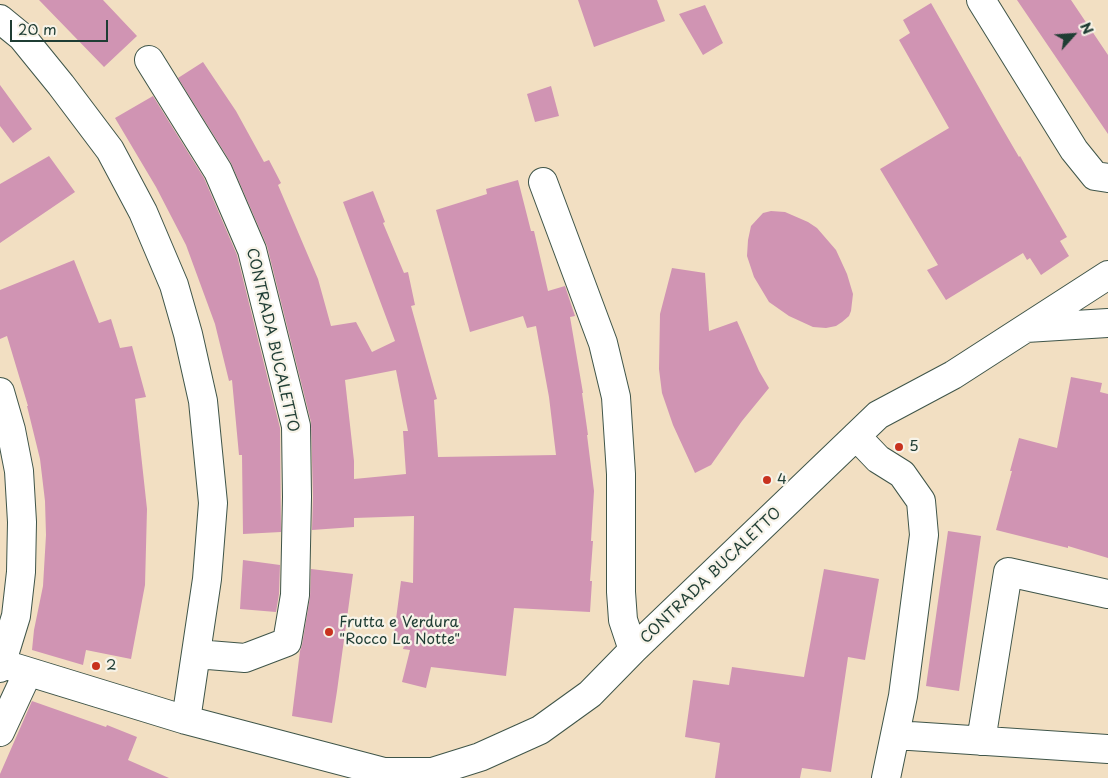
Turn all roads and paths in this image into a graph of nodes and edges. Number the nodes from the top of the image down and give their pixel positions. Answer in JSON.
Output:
{"nodes":[{"id":1,"x":981,"y":0,"type":"edge"},
{"id":2,"x":0,"y":19,"type":"edge"},
{"id":3,"x":149,"y":60,"type":"dead end"},
{"id":4,"x":1108,"y":178,"type":"edge"},
{"id":5,"x":543,"y":182,"type":"dead end"},
{"id":6,"x":1108,"y":275,"type":"edge"},
{"id":7,"x":1108,"y":323,"type":"edge"},
{"id":8,"x":1025,"y":328,"type":"junction"},
{"id":9,"x":0,"y":392,"type":"edge"},
{"id":10,"x":856,"y":436,"type":"junction"},
{"id":11,"x":1108,"y":594,"type":"edge"},
{"id":12,"x":633,"y":650,"type":"junction"},
{"id":13,"x":196,"y":654,"type":"junction"},
{"id":14,"x":1,"y":665,"type":"edge"},
{"id":15,"x":28,"y":672,"type":"junction"},
{"id":16,"x":186,"y":720,"type":"junction"},
{"id":17,"x":0,"y":732,"type":"edge"},
{"id":18,"x":895,"y":735,"type":"junction"},
{"id":19,"x":981,"y":741,"type":"junction"},
{"id":20,"x":1108,"y":749,"type":"edge"},
{"id":21,"x":334,"y":769,"type":"edge"},
{"id":22,"x":886,"y":778,"type":"edge"}],
"edges":[{"from":1,"to":4,"type":"street"},
{"from":2,"to":13,"type":"street"},
{"from":3,"to":13,"type":"street","name":"CONTRADA BUCALETTO"},
{"from":5,"to":12,"type":"street"},
{"from":6,"to":8,"type":"street","name":"CONTRADA BUCALETTO"},
{"from":7,"to":8,"type":"street"},
{"from":8,"to":10,"type":"street","name":"CONTRADA BUCALETTO"},
{"from":9,"to":14,"type":"street"},
{"from":10,"to":12,"type":"street","name":"CONTRADA BUCALETTO"},
{"from":10,"to":18,"type":"street"},
{"from":11,"to":19,"type":"street"},
{"from":12,"to":21,"type":"street","name":"CONTRADA BUCALETTO"},
{"from":13,"to":16,"type":"street"},
{"from":14,"to":15,"type":"street","name":"CONTRADA BUCALETTO"},
{"from":15,"to":16,"type":"street","name":"CONTRADA BUCALETTO"},
{"from":15,"to":17,"type":"street"},
{"from":16,"to":21,"type":"street","name":"CONTRADA BUCALETTO"},
{"from":18,"to":19,"type":"street"},
{"from":18,"to":22,"type":"street"},
{"from":19,"to":20,"type":"street"}]}
